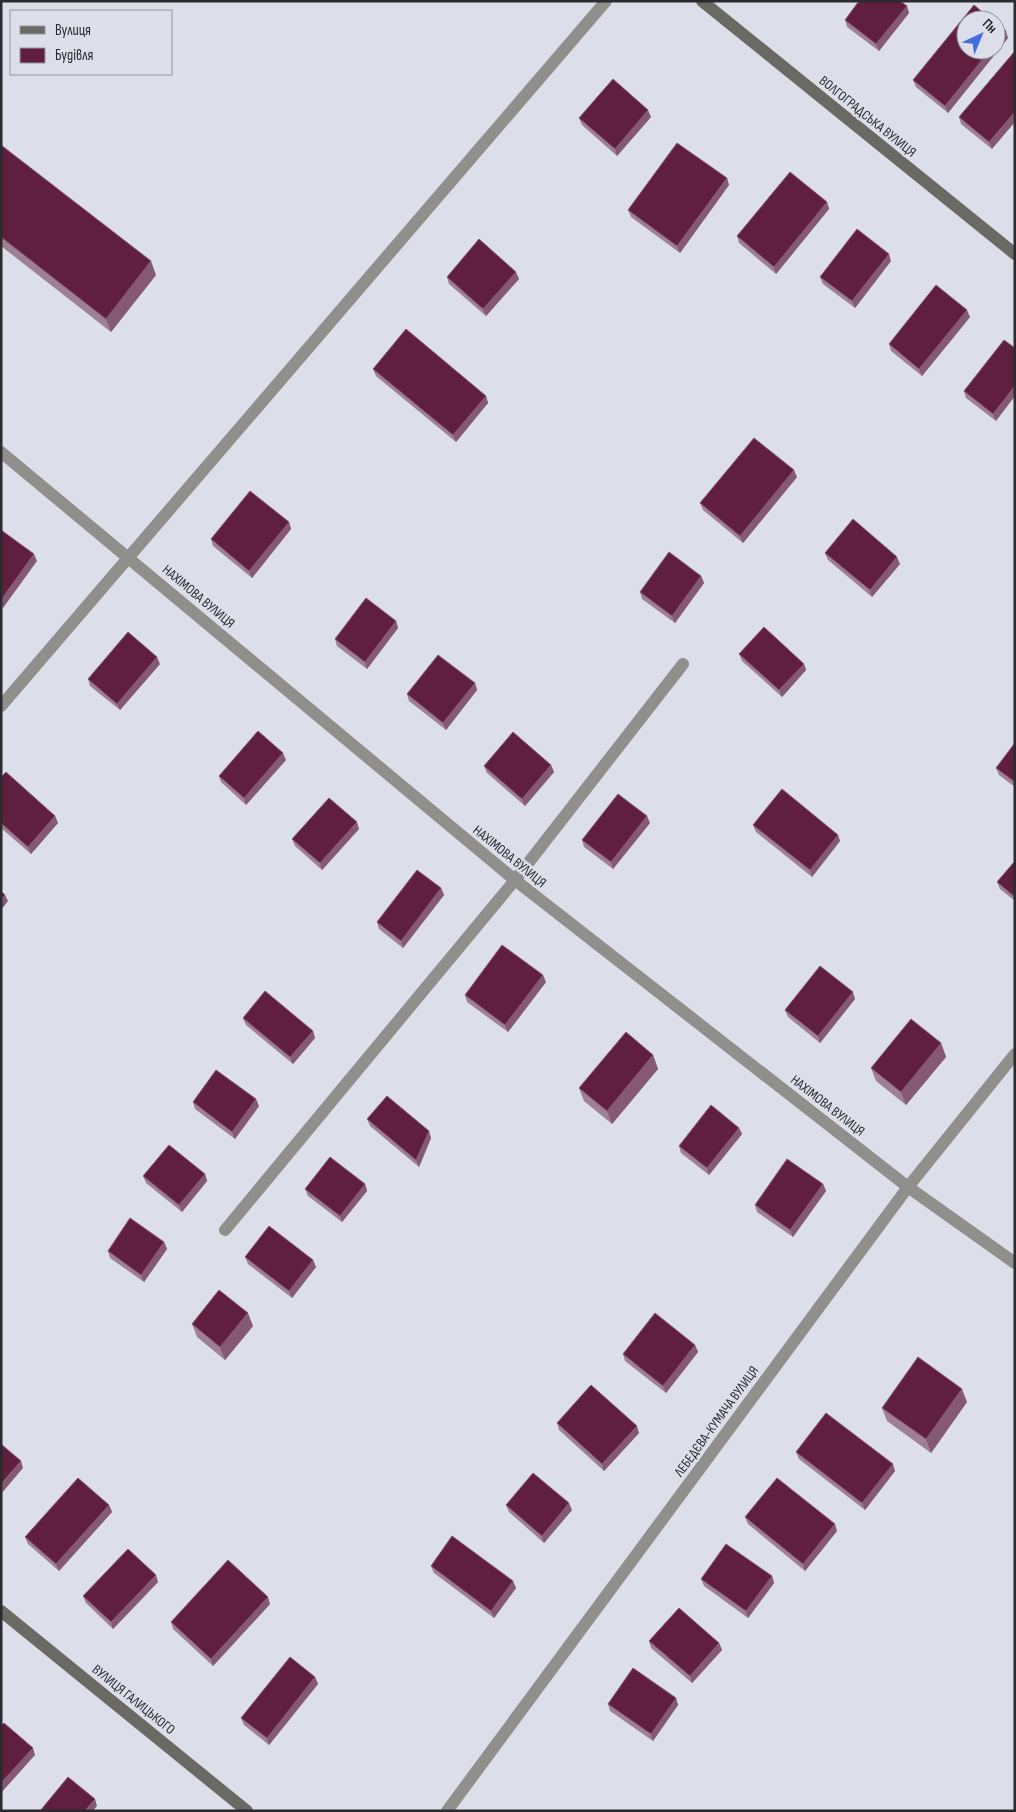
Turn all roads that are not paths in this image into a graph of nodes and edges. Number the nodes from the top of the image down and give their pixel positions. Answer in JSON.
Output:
{"nodes":[{"id":1,"x":606,"y":1,"type":"edge"},
{"id":2,"x":702,"y":1,"type":"edge"},
{"id":3,"x":1015,"y":254,"type":"edge"},
{"id":4,"x":1,"y":452,"type":"edge"},
{"id":5,"x":129,"y":557,"type":"junction"},
{"id":6,"x":683,"y":664,"type":"dead end"},
{"id":7,"x":1,"y":706,"type":"edge"},
{"id":8,"x":515,"y":880,"type":"junction"},
{"id":9,"x":1015,"y":1054,"type":"edge"},
{"id":10,"x":908,"y":1187,"type":"junction"},
{"id":11,"x":225,"y":1230,"type":"dead end"},
{"id":12,"x":1015,"y":1262,"type":"edge"},
{"id":13,"x":1,"y":1611,"type":"edge"},
{"id":14,"x":248,"y":1811,"type":"edge"},
{"id":15,"x":447,"y":1811,"type":"edge"}],
"edges":[{"from":1,"to":5,"type":"street"},
{"from":2,"to":3,"type":"street","name":"ВОЛГОГРАДСЬКА ВУЛИЦЯ"},
{"from":4,"to":5,"type":"street","name":"НАХІМОВА ВУЛИЦЯ"},
{"from":5,"to":7,"type":"street"},
{"from":5,"to":8,"type":"street","name":"НАХІМОВА ВУЛИЦЯ"},
{"from":6,"to":8,"type":"street"},
{"from":8,"to":10,"type":"street","name":"НАХІМОВА ВУЛИЦЯ"},
{"from":8,"to":11,"type":"street"},
{"from":9,"to":10,"type":"street","name":"ЛЕБЕДЄВА-КУМАЧА ВУЛИЦЯ"},
{"from":10,"to":12,"type":"street","name":"НАХІМОВА ВУЛИЦЯ"},
{"from":10,"to":15,"type":"street","name":"ЛЕБЕДЄВА-КУМАЧА ВУЛИЦЯ"},
{"from":13,"to":14,"type":"street","name":"ВУЛИЦЯ ГАЛИЦЬКОГО"}]}
